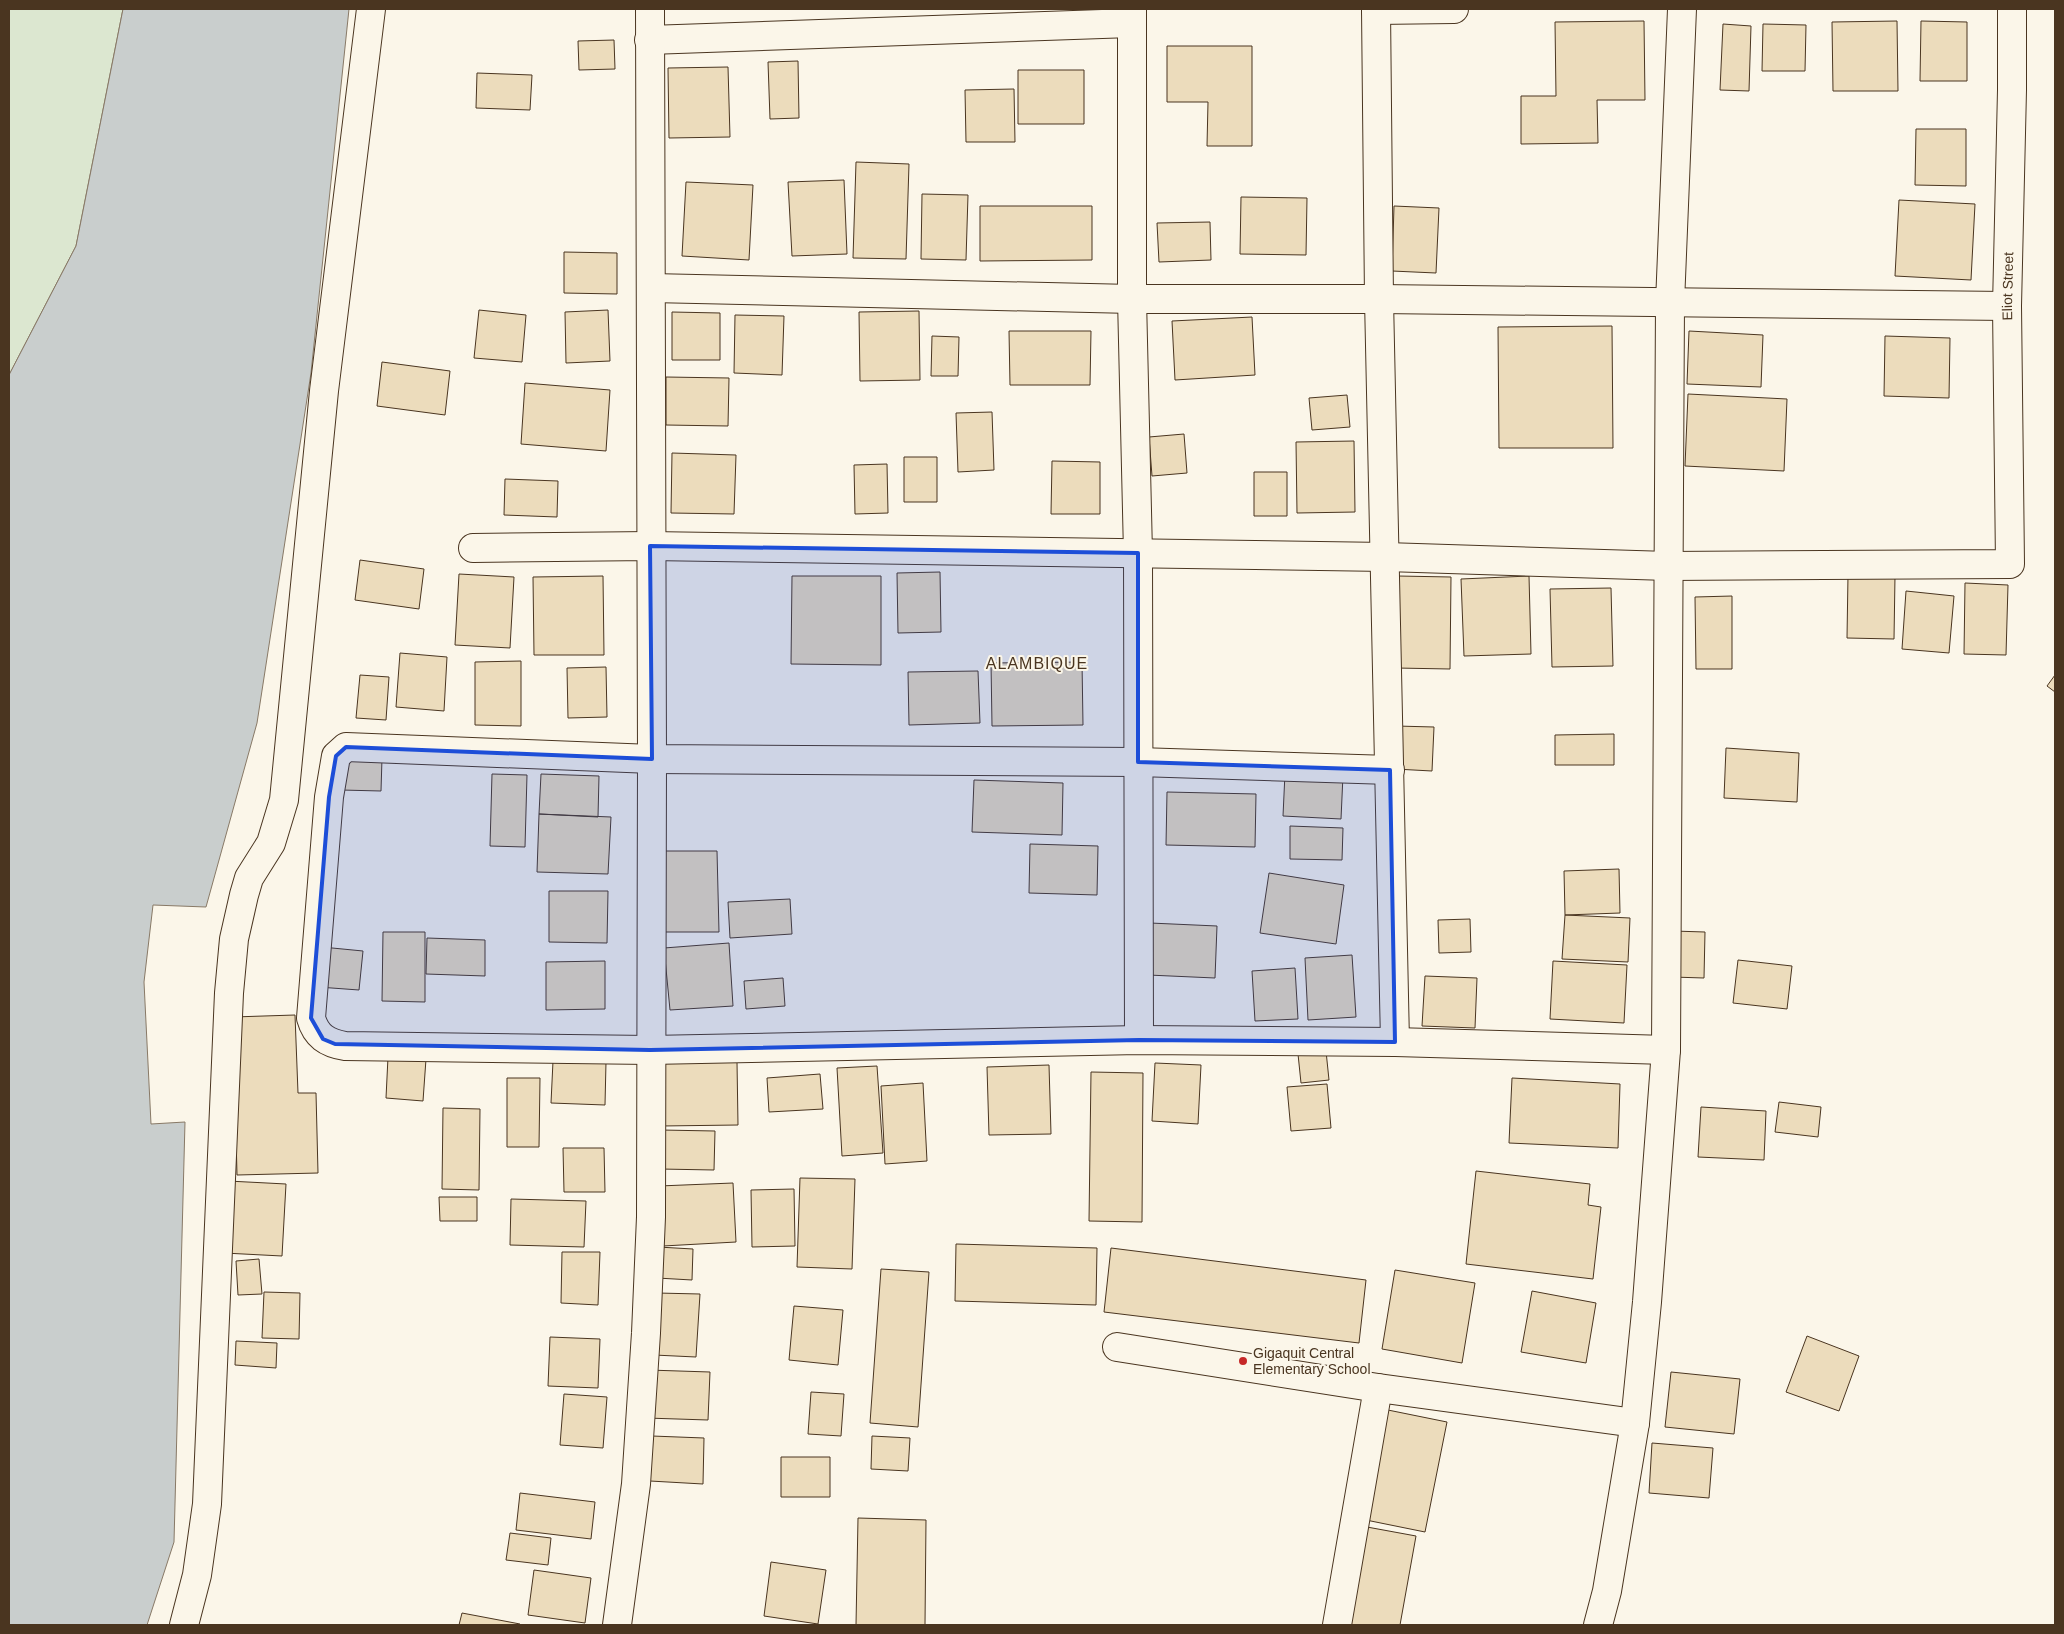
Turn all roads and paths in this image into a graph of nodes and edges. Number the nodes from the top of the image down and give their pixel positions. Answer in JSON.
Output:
{"nodes":[{"id":1,"x":371,"y":9,"type":"edge"},
{"id":2,"x":650,"y":9,"type":"edge"},
{"id":3,"x":1376,"y":9,"type":"edge"},
{"id":4,"x":1454,"y":9,"type":"edge"},
{"id":5,"x":1682,"y":9,"type":"edge"},
{"id":6,"x":2012,"y":9,"type":"edge"},
{"id":7,"x":1131,"y":16,"type":"edge"},
{"id":8,"x":649,"y":40,"type":"junction"},
{"id":9,"x":652,"y":288,"type":"junction"},
{"id":10,"x":1132,"y":299,"type":"junction"},
{"id":11,"x":1378,"y":299,"type":"junction"},
{"id":12,"x":1670,"y":303,"type":"junction"},
{"id":13,"x":2007,"y":306,"type":"junction"},
{"id":14,"x":650,"y":546,"type":"junction"},
{"id":15,"x":473,"y":548,"type":"dead end"},
{"id":16,"x":1138,"y":553,"type":"junction"},
{"id":17,"x":1386,"y":557,"type":"junction"},
{"id":18,"x":1668,"y":566,"type":"junction"},
{"id":19,"x":652,"y":759,"type":"junction"},
{"id":20,"x":1138,"y":762,"type":"junction"},
{"id":21,"x":1390,"y":770,"type":"junction"},
{"id":22,"x":1139,"y":1040,"type":"junction"},
{"id":23,"x":1395,"y":1042,"type":"junction"},
{"id":24,"x":650,"y":1050,"type":"junction"},
{"id":25,"x":1666,"y":1050,"type":"junction"},
{"id":26,"x":1117,"y":1347,"type":"dead end"},
{"id":27,"x":1378,"y":1388,"type":"junction"},
{"id":28,"x":1635,"y":1423,"type":"junction"},
{"id":29,"x":185,"y":1622,"type":"edge"},
{"id":30,"x":617,"y":1625,"type":"edge"},
{"id":31,"x":1337,"y":1625,"type":"edge"},
{"id":32,"x":1598,"y":1625,"type":"edge"}],
"edges":[{"from":1,"to":29,"type":"street"},
{"from":2,"to":8,"type":"street"},
{"from":3,"to":4,"type":"street"},
{"from":3,"to":11,"type":"street"},
{"from":5,"to":12,"type":"street"},
{"from":6,"to":13,"type":"street","name":"Eliot Street"},
{"from":7,"to":8,"type":"street"},
{"from":7,"to":10,"type":"street"},
{"from":8,"to":9,"type":"street"},
{"from":9,"to":10,"type":"street"},
{"from":9,"to":14,"type":"street"},
{"from":10,"to":11,"type":"street"},
{"from":10,"to":16,"type":"street"},
{"from":11,"to":12,"type":"street"},
{"from":11,"to":17,"type":"street"},
{"from":12,"to":13,"type":"street"},
{"from":12,"to":18,"type":"street"},
{"from":13,"to":18,"type":"street","name":"Eliot Street"},
{"from":14,"to":15,"type":"street"},
{"from":14,"to":16,"type":"street"},
{"from":14,"to":19,"type":"street"},
{"from":16,"to":17,"type":"street"},
{"from":16,"to":20,"type":"street"},
{"from":17,"to":18,"type":"street"},
{"from":17,"to":21,"type":"street"},
{"from":18,"to":25,"type":"street"},
{"from":19,"to":20,"type":"street"},
{"from":19,"to":24,"type":"street"},
{"from":19,"to":24,"type":"street"},
{"from":20,"to":21,"type":"street"},
{"from":20,"to":22,"type":"street"},
{"from":21,"to":23,"type":"street"},
{"from":22,"to":23,"type":"street"},
{"from":22,"to":24,"type":"street"},
{"from":23,"to":25,"type":"street"},
{"from":24,"to":30,"type":"street"},
{"from":25,"to":28,"type":"street"},
{"from":26,"to":27,"type":"street"},
{"from":27,"to":28,"type":"street"},
{"from":27,"to":31,"type":"street"},
{"from":28,"to":32,"type":"street"}]}
